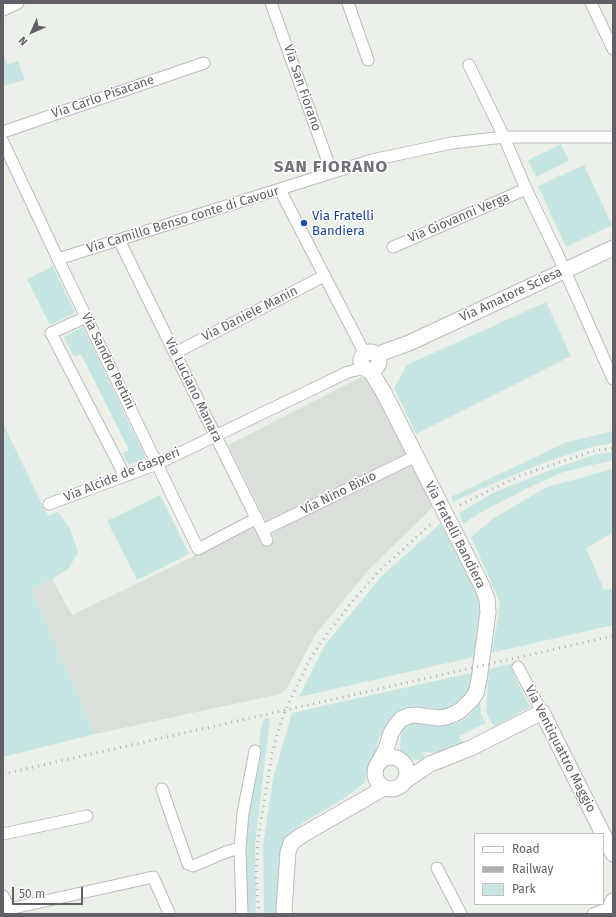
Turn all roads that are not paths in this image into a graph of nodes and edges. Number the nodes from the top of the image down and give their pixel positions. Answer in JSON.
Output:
{"nodes":[{"id":1,"x":18,"y":3,"type":"edge"},
{"id":2,"x":271,"y":3,"type":"edge"},
{"id":3,"x":348,"y":3,"type":"edge"},
{"id":4,"x":591,"y":3,"type":"edge"},
{"id":5,"x":3,"y":10,"type":"edge"},
{"id":6,"x":613,"y":49,"type":"edge"},
{"id":7,"x":368,"y":60,"type":"dead end"},
{"id":8,"x":204,"y":63,"type":"dead end"},
{"id":9,"x":469,"y":65,"type":"dead end"},
{"id":10,"x":3,"y":132,"type":"edge"},
{"id":11,"x":504,"y":137,"type":"junction"},
{"id":12,"x":613,"y":137,"type":"edge"},
{"id":13,"x":3,"y":142,"type":"edge"},
{"id":14,"x":332,"y":173,"type":"junction"},
{"id":15,"x":526,"y":189,"type":"junction"},
{"id":16,"x":280,"y":190,"type":"junction"},
{"id":17,"x":119,"y":240,"type":"junction"},
{"id":18,"x":392,"y":247,"type":"dead end"},
{"id":19,"x":613,"y":248,"type":"edge"},
{"id":20,"x":58,"y":259,"type":"junction"},
{"id":21,"x":564,"y":270,"type":"junction"},
{"id":22,"x":324,"y":276,"type":"junction"},
{"id":23,"x":86,"y":317,"type":"junction"},
{"id":24,"x":175,"y":353,"type":"junction"},
{"id":25,"x":370,"y":362,"type":"junction"},
{"id":26,"x":613,"y":379,"type":"edge"},
{"id":27,"x":215,"y":435,"type":"junction"},
{"id":28,"x":416,"y":456,"type":"junction"},
{"id":29,"x":157,"y":464,"type":"junction"},
{"id":30,"x":125,"y":476,"type":"junction"},
{"id":31,"x":49,"y":504,"type":"dead end"},
{"id":32,"x":257,"y":518,"type":"junction"},
{"id":33,"x":265,"y":535,"type":"joint"},
{"id":34,"x":518,"y":667,"type":"dead end"},
{"id":35,"x":542,"y":712,"type":"junction"},
{"id":36,"x":389,"y":741,"type":"junction"},
{"id":37,"x":255,"y":751,"type":"dead end"},
{"id":38,"x":402,"y":762,"type":"junction"},
{"id":39,"x":378,"y":764,"type":"junction"},
{"id":40,"x":430,"y":764,"type":"junction"},
{"id":41,"x":405,"y":781,"type":"junction"},
{"id":42,"x":384,"y":788,"type":"junction"},
{"id":43,"x":162,"y":789,"type":"dead end"},
{"id":44,"x":88,"y":816,"type":"dead end"},
{"id":45,"x":602,"y":833,"type":"edge"},
{"id":46,"x":3,"y":834,"type":"edge"},
{"id":47,"x":604,"y":836,"type":"edge"},
{"id":48,"x":240,"y":848,"type":"junction"},
{"id":49,"x":613,"y":854,"type":"edge"},
{"id":50,"x":437,"y":868,"type":"dead end"},
{"id":51,"x":3,"y":896,"type":"edge"},
{"id":52,"x":610,"y":908,"type":"edge"},
{"id":53,"x":10,"y":912,"type":"edge"},
{"id":54,"x":169,"y":913,"type":"dead end"},
{"id":55,"x":242,"y":914,"type":"edge"},
{"id":56,"x":285,"y":914,"type":"edge"},
{"id":57,"x":461,"y":914,"type":"edge"},
{"id":58,"x":593,"y":914,"type":"edge"}],
"edges":[{"from":1,"to":5,"type":"street"},
{"from":2,"to":14,"type":"street","name":"Via San Fiorano"},
{"from":3,"to":7,"type":"street"},
{"from":4,"to":6,"type":"street"},
{"from":8,"to":10,"type":"street","name":"Via Carlo Pisacane"},
{"from":9,"to":11,"type":"street"},
{"from":11,"to":12,"type":"street","name":"Via Camillo Benso conte di Cavour"},
{"from":11,"to":14,"type":"street","name":"Via Camillo Benso conte di Cavour"},
{"from":11,"to":15,"type":"street"},
{"from":13,"to":20,"type":"street"},
{"from":14,"to":16,"type":"street","name":"Via Camillo Benso conte di Cavour"},
{"from":15,"to":18,"type":"street","name":"Via Giovanni Verga"},
{"from":15,"to":21,"type":"street"},
{"from":16,"to":17,"type":"street","name":"Via Camillo Benso conte di Cavour"},
{"from":16,"to":22,"type":"street","name":"Via Fratelli Bandiera"},
{"from":17,"to":20,"type":"street","name":"Via Camillo Benso conte di Cavour"},
{"from":17,"to":24,"type":"street","name":"Via Luciano Manara"},
{"from":19,"to":21,"type":"street","name":"Via Amatore Sciesa"},
{"from":20,"to":23,"type":"street","name":"Via Sandro Pertini"},
{"from":21,"to":25,"type":"street","name":"Via Amatore Sciesa"},
{"from":21,"to":26,"type":"street"},
{"from":22,"to":24,"type":"street","name":"Via Daniele Manin"},
{"from":22,"to":25,"type":"street","name":"Via Fratelli Bandiera"},
{"from":23,"to":29,"type":"street","name":"Via Sandro Pertini"},
{"from":23,"to":30,"type":"street"},
{"from":24,"to":27,"type":"street","name":"Via Luciano Manara"},
{"from":25,"to":27,"type":"street","name":"Via Amatore Sciesa"},
{"from":25,"to":28,"type":"street","name":"Via Fratelli Bandiera"},
{"from":27,"to":29,"type":"street","name":"Via Alcide de Gasperi"},
{"from":27,"to":32,"type":"street","name":"Via Luciano Manara"},
{"from":28,"to":33,"type":"street","name":"Via Nino Bixio"},
{"from":28,"to":36,"type":"street","name":"Via Fratelli Bandiera"},
{"from":29,"to":30,"type":"street","name":"Via Alcide de Gasperi"},
{"from":29,"to":32,"type":"street","name":"Via Sandro Pertini"},
{"from":30,"to":31,"type":"street","name":"Via Alcide de Gasperi"},
{"from":32,"to":33,"type":"street","name":"Via Luciano Manara"},
{"from":34,"to":35,"type":"street","name":"Via Ventiquattro Maggio"},
{"from":35,"to":40,"type":"street"},
{"from":35,"to":45,"type":"street","name":"Via Ventiquattro Maggio"},
{"from":36,"to":38,"type":"street"},
{"from":36,"to":39,"type":"street","name":"Via Fratelli Bandiera"},
{"from":37,"to":48,"type":"street"},
{"from":38,"to":39,"type":"street"},
{"from":38,"to":40,"type":"street"},
{"from":38,"to":41,"type":"street"},
{"from":39,"to":42,"type":"street"},
{"from":40,"to":41,"type":"street"},
{"from":41,"to":42,"type":"street"},
{"from":42,"to":56,"type":"street"},
{"from":43,"to":48,"type":"street"},
{"from":44,"to":46,"type":"street"},
{"from":47,"to":49,"type":"street","name":"Via Ventiquattro Maggio"},
{"from":48,"to":55,"type":"street"},
{"from":50,"to":57,"type":"street"},
{"from":51,"to":53,"type":"street"},
{"from":52,"to":58,"type":"street"},
{"from":53,"to":54,"type":"street"}]}
